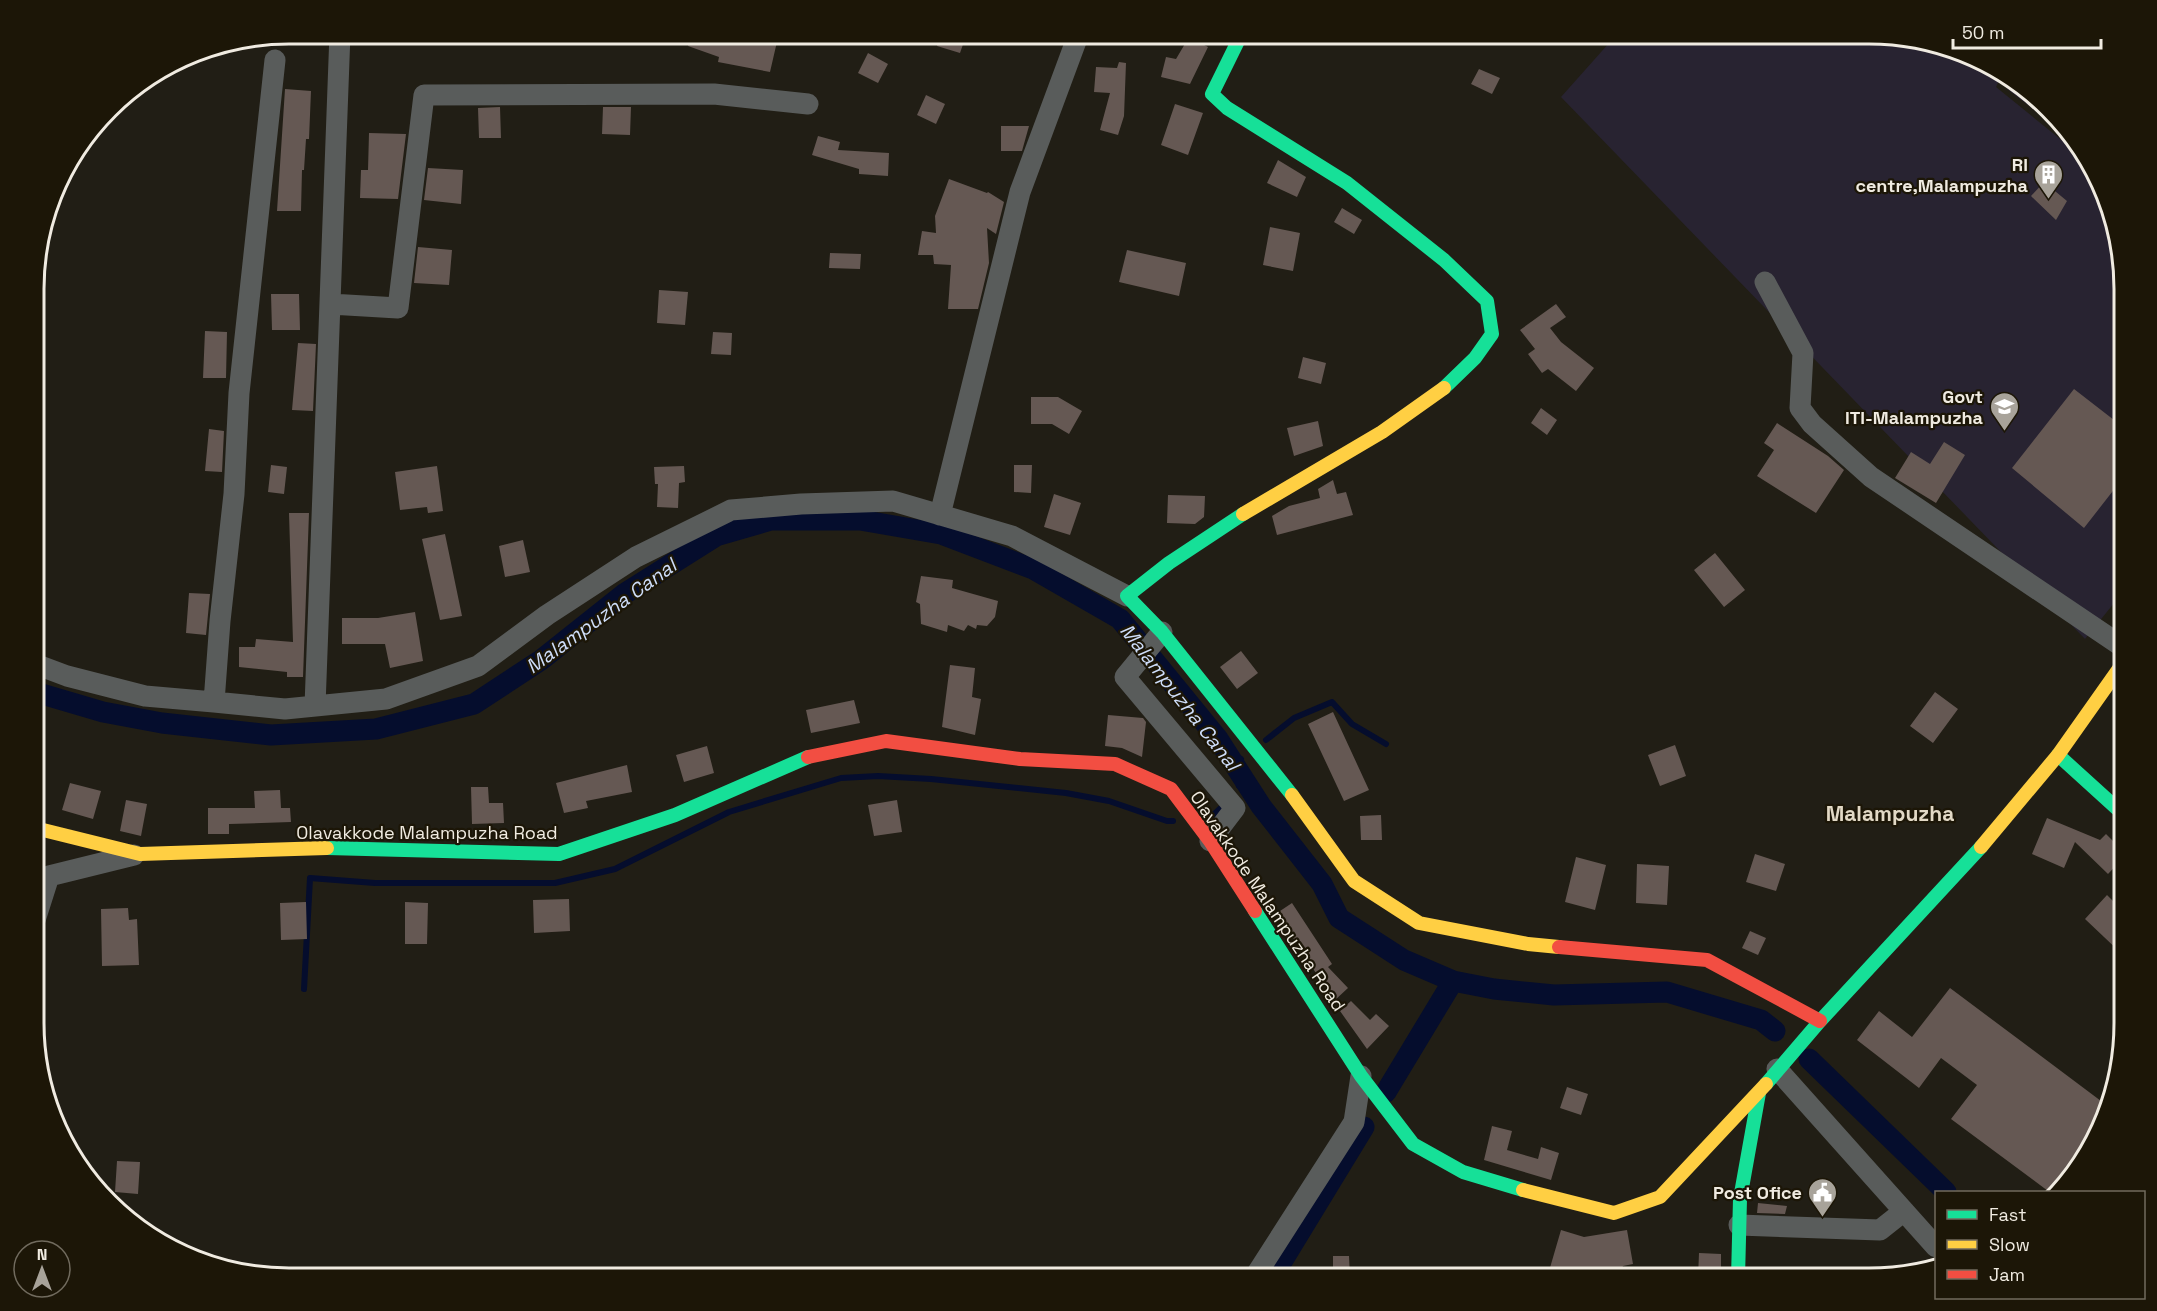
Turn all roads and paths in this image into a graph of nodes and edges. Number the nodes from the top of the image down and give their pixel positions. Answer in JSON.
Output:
{"nodes":[{"id":1,"x":340,"y":44,"type":"edge"},
{"id":2,"x":1075,"y":44,"type":"edge"},
{"id":3,"x":1236,"y":44,"type":"edge"},
{"id":4,"x":275,"y":60,"type":"dead end"},
{"id":5,"x":808,"y":104,"type":"dead end"},
{"id":6,"x":1765,"y":282,"type":"dead end"},
{"id":7,"x":330,"y":304,"type":"junction"},
{"id":8,"x":940,"y":515,"type":"junction"},
{"id":9,"x":1127,"y":596,"type":"junction"},
{"id":10,"x":1162,"y":632,"type":"junction"},
{"id":11,"x":2114,"y":641,"type":"edge"},
{"id":12,"x":44,"y":667,"type":"edge"},
{"id":13,"x":2114,"y":676,"type":"edge"},
{"id":14,"x":214,"y":702,"type":"junction"},
{"id":15,"x":315,"y":706,"type":"junction"},
{"id":16,"x":2058,"y":755,"type":"junction"},
{"id":17,"x":2114,"y":806,"type":"edge"},
{"id":18,"x":44,"y":830,"type":"edge"},
{"id":19,"x":1210,"y":841,"type":"junction"},
{"id":20,"x":140,"y":854,"type":"junction"},
{"id":21,"x":44,"y":892,"type":"edge"},
{"id":22,"x":1820,"y":1021,"type":"junction"},
{"id":23,"x":1777,"y":1069,"type":"junction"},
{"id":24,"x":1361,"y":1076,"type":"junction"},
{"id":25,"x":1759,"y":1093,"type":"junction"},
{"id":26,"x":1904,"y":1211,"type":"junction"},
{"id":27,"x":1739,"y":1225,"type":"junction"},
{"id":28,"x":1935,"y":1246,"type":"edge"},
{"id":29,"x":1260,"y":1268,"type":"edge"},
{"id":30,"x":1738,"y":1268,"type":"edge"}],
"edges":[{"from":1,"to":7,"type":"street"},
{"from":2,"to":8,"type":"street"},
{"from":3,"to":9,"type":"main road"},
{"from":4,"to":14,"type":"street"},
{"from":5,"to":7,"type":"street"},
{"from":6,"to":11,"type":"street"},
{"from":7,"to":15,"type":"street"},
{"from":8,"to":9,"type":"street"},
{"from":8,"to":15,"type":"street"},
{"from":9,"to":10,"type":"main road"},
{"from":10,"to":19,"type":"street"},
{"from":10,"to":22,"type":"main road"},
{"from":12,"to":14,"type":"street"},
{"from":13,"to":16,"type":"main road","name":"Olavakkode Malampuzha Road"},
{"from":14,"to":15,"type":"street"},
{"from":16,"to":17,"type":"main road"},
{"from":16,"to":22,"type":"main road","name":"Olavakkode Malampuzha Road"},
{"from":18,"to":20,"type":"main road","name":"Olavakkode Malampuzha Road"},
{"from":19,"to":20,"type":"main road","name":"Olavakkode Malampuzha Road"},
{"from":19,"to":24,"type":"main road","name":"Olavakkode Malampuzha Road"},
{"from":20,"to":21,"type":"street"},
{"from":22,"to":23,"type":"main road","name":"Olavakkode Malampuzha Road"},
{"from":23,"to":25,"type":"main road","name":"Olavakkode Malampuzha Road"},
{"from":23,"to":26,"type":"street"},
{"from":24,"to":25,"type":"main road","name":"Olavakkode Malampuzha Road"},
{"from":24,"to":29,"type":"street"},
{"from":25,"to":27,"type":"main road"},
{"from":26,"to":27,"type":"street"},
{"from":26,"to":28,"type":"street"},
{"from":27,"to":30,"type":"main road"}]}
